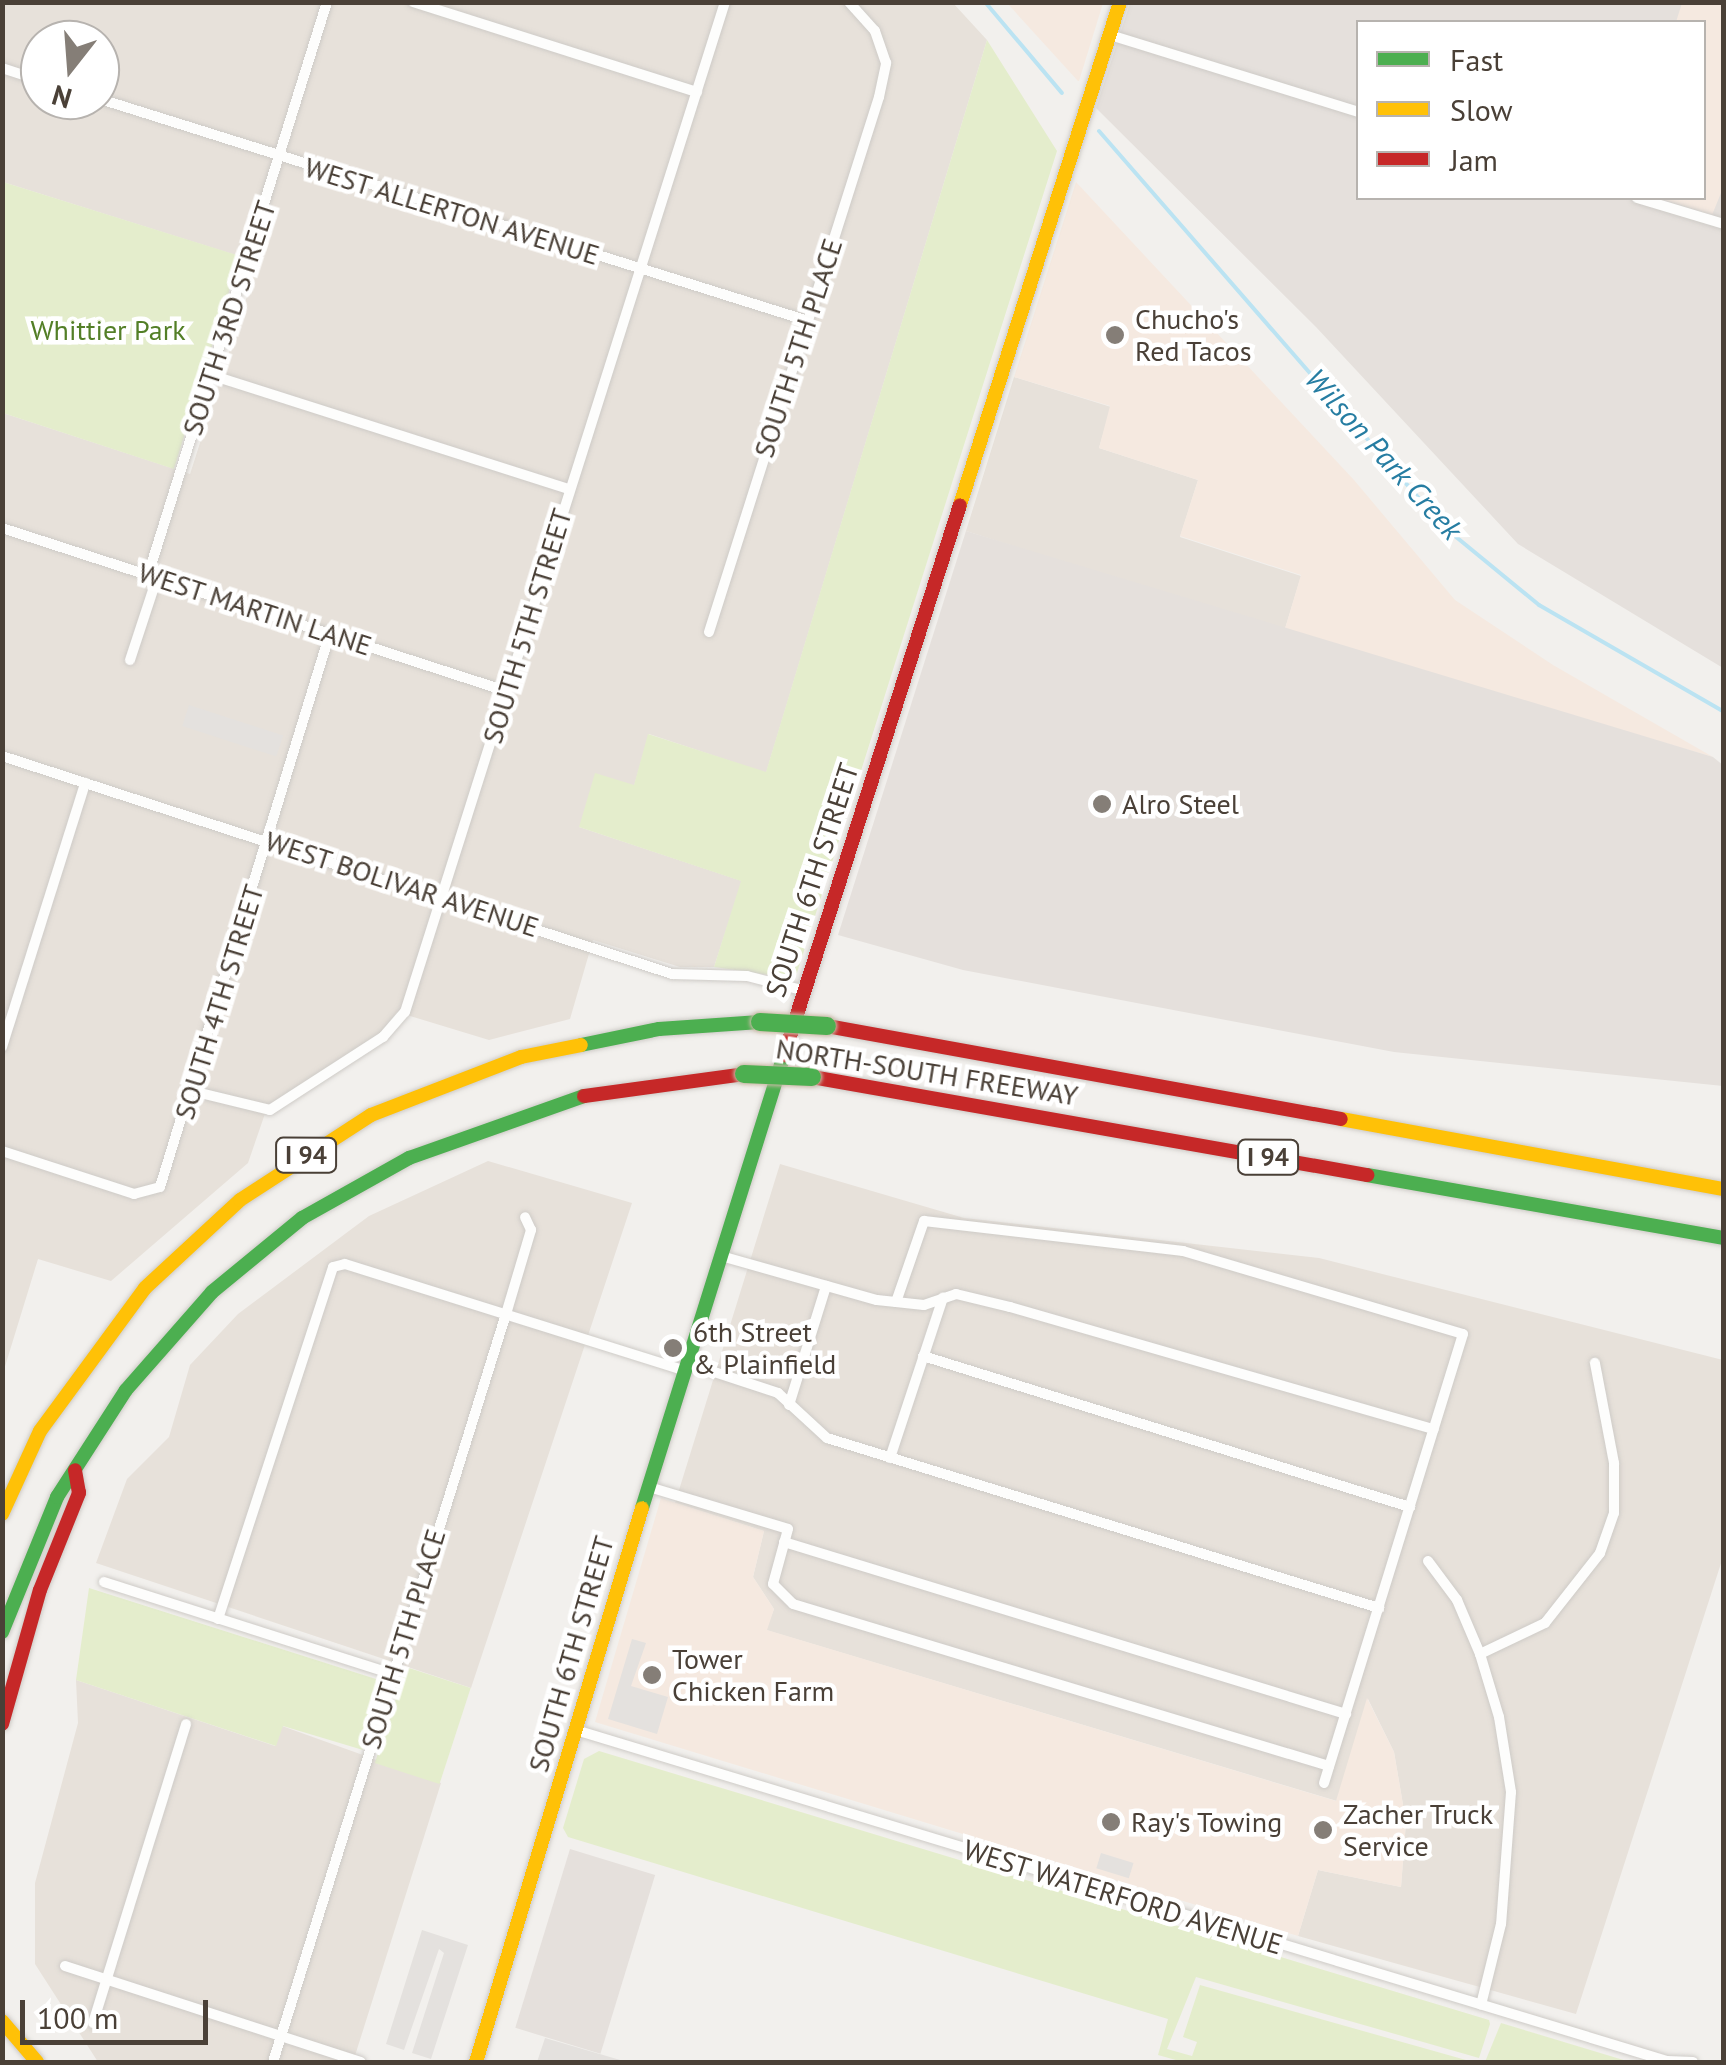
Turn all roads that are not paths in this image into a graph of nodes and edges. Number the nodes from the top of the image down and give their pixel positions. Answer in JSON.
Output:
{"nodes":[{"id":1,"x":328,"y":2,"type":"edge"},
{"id":2,"x":414,"y":2,"type":"edge"},
{"id":3,"x":725,"y":2,"type":"edge"},
{"id":4,"x":849,"y":2,"type":"edge"},
{"id":5,"x":1120,"y":2,"type":"edge"},
{"id":6,"x":1110,"y":35,"type":"junction"},
{"id":7,"x":697,"y":92,"type":"junction"},
{"id":8,"x":120,"y":105,"type":"edge"},
{"id":9,"x":1356,"y":111,"type":"edge"},
{"id":10,"x":280,"y":157,"type":"junction"},
{"id":11,"x":1644,"y":200,"type":"edge"},
{"id":12,"x":1724,"y":224,"type":"edge"},
{"id":13,"x":640,"y":270,"type":"junction"},
{"id":14,"x":806,"y":320,"type":"junction"},
{"id":15,"x":211,"y":375,"type":"junction"},
{"id":16,"x":569,"y":489,"type":"junction"},
{"id":17,"x":2,"y":528,"type":"edge"},
{"id":18,"x":152,"y":577,"type":"junction"},
{"id":19,"x":709,"y":632,"type":"dead end"},
{"id":20,"x":330,"y":633,"type":"junction"},
{"id":21,"x":130,"y":660,"type":"dead end"},
{"id":22,"x":506,"y":691,"type":"junction"},
{"id":23,"x":2,"y":756,"type":"edge"},
{"id":24,"x":86,"y":783,"type":"junction"},
{"id":25,"x":268,"y":840,"type":"junction"},
{"id":26,"x":442,"y":897,"type":"junction"},
{"id":27,"x":806,"y":990,"type":"junction"},
{"id":28,"x":2,"y":1047,"type":"edge"},
{"id":29,"x":192,"y":1091,"type":"junction"},
{"id":30,"x":2,"y":1152,"type":"edge"},
{"id":31,"x":1724,"y":1189,"type":"edge"},
{"id":32,"x":525,"y":1216,"type":"dead end"},
{"id":33,"x":1724,"y":1238,"type":"edge"},
{"id":34,"x":721,"y":1256,"type":"junction"},
{"id":35,"x":826,"y":1286,"type":"junction"},
{"id":36,"x":943,"y":1298,"type":"junction"},
{"id":37,"x":896,"y":1302,"type":"junction"},
{"id":38,"x":506,"y":1314,"type":"junction"},
{"id":39,"x":924,"y":1356,"type":"junction"},
{"id":40,"x":1595,"y":1363,"type":"dead end"},
{"id":41,"x":686,"y":1366,"type":"junction"},
{"id":42,"x":789,"y":1404,"type":"junction"},
{"id":43,"x":1434,"y":1430,"type":"junction"},
{"id":44,"x":890,"y":1458,"type":"junction"},
{"id":45,"x":75,"y":1470,"type":"junction"},
{"id":46,"x":649,"y":1487,"type":"junction"},
{"id":47,"x":1410,"y":1507,"type":"junction"},
{"id":48,"x":2,"y":1514,"type":"edge"},
{"id":49,"x":784,"y":1542,"type":"junction"},
{"id":50,"x":1428,"y":1561,"type":"dead end"},
{"id":51,"x":104,"y":1582,"type":"dead end"},
{"id":52,"x":1378,"y":1608,"type":"junction"},
{"id":53,"x":218,"y":1620,"type":"junction"},
{"id":54,"x":2,"y":1632,"type":"edge"},
{"id":55,"x":1480,"y":1654,"type":"junction"},
{"id":56,"x":392,"y":1674,"type":"junction"},
{"id":57,"x":1346,"y":1714,"type":"junction"},
{"id":58,"x":2,"y":1724,"type":"edge"},
{"id":59,"x":186,"y":1724,"type":"dead end"},
{"id":60,"x":578,"y":1731,"type":"junction"},
{"id":61,"x":1329,"y":1766,"type":"junction"},
{"id":62,"x":1324,"y":1783,"type":"dead end"},
{"id":63,"x":65,"y":1966,"type":"dead end"},
{"id":64,"x":107,"y":1979,"type":"junction"},
{"id":65,"x":1481,"y":2005,"type":"junction"},
{"id":66,"x":2,"y":2022,"type":"edge"},
{"id":67,"x":93,"y":2023,"type":"dead end"},
{"id":68,"x":281,"y":2036,"type":"junction"},
{"id":69,"x":37,"y":2062,"type":"edge"},
{"id":70,"x":273,"y":2062,"type":"edge"},
{"id":71,"x":361,"y":2062,"type":"edge"},
{"id":72,"x":476,"y":2062,"type":"edge"},
{"id":73,"x":1668,"y":2062,"type":"edge"},
{"id":74,"x":1693,"y":2062,"type":"edge"}],
"edges":[{"from":1,"to":10,"type":"street","name":"SOUTH 3RD STREET"},
{"from":2,"to":7,"type":"street"},
{"from":3,"to":7,"type":"street","name":"SOUTH 5TH STREET"},
{"from":4,"to":14,"type":"street","name":"SOUTH 5TH PLACE"},
{"from":5,"to":6,"type":"main road","name":"SOUTH 6TH STREET"},
{"from":6,"to":9,"type":"street"},
{"from":6,"to":27,"type":"main road","name":"SOUTH 6TH STREET"},
{"from":7,"to":13,"type":"street","name":"SOUTH 5TH STREET"},
{"from":8,"to":10,"type":"street","name":"WEST ALLERTON AVENUE"},
{"from":10,"to":13,"type":"street","name":"WEST ALLERTON AVENUE"},
{"from":10,"to":15,"type":"street","name":"SOUTH 3RD STREET"},
{"from":11,"to":12,"type":"street"},
{"from":13,"to":14,"type":"street","name":"WEST ALLERTON AVENUE"},
{"from":13,"to":16,"type":"street","name":"SOUTH 5TH STREET"},
{"from":14,"to":19,"type":"street","name":"SOUTH 5TH PLACE"},
{"from":15,"to":16,"type":"street"},
{"from":15,"to":18,"type":"street","name":"SOUTH 3RD STREET"},
{"from":16,"to":22,"type":"street","name":"SOUTH 5TH STREET"},
{"from":17,"to":18,"type":"street","name":"WEST MARTIN LANE"},
{"from":18,"to":20,"type":"street","name":"WEST MARTIN LANE"},
{"from":18,"to":21,"type":"street","name":"SOUTH 3RD STREET"},
{"from":20,"to":22,"type":"street","name":"WEST MARTIN LANE"},
{"from":20,"to":25,"type":"street","name":"SOUTH 4TH STREET"},
{"from":22,"to":26,"type":"street","name":"SOUTH 5TH STREET"},
{"from":23,"to":24,"type":"street","name":"WEST BOLIVAR AVENUE"},
{"from":24,"to":25,"type":"street","name":"WEST BOLIVAR AVENUE"},
{"from":24,"to":28,"type":"street"},
{"from":25,"to":26,"type":"street","name":"WEST BOLIVAR AVENUE"},
{"from":25,"to":29,"type":"street","name":"SOUTH 4TH STREET"},
{"from":26,"to":27,"type":"street","name":"WEST BOLIVAR AVENUE"},
{"from":26,"to":29,"type":"street","name":"SOUTH 5TH STREET"},
{"from":27,"to":34,"type":"main road","name":"SOUTH 6TH STREET"},
{"from":29,"to":30,"type":"street","name":"SOUTH 4TH STREET"},
{"from":31,"to":48,"type":"main road","name":"NORTH-SOUTH FREEWAY","number":"I 94","bridge":true},
{"from":32,"to":38,"type":"street","name":"SOUTH 5TH PLACE"},
{"from":33,"to":45,"type":"main road","name":"NORTH-SOUTH FREEWAY","number":"I 94","bridge":true},
{"from":34,"to":35,"type":"street"},
{"from":34,"to":41,"type":"main road","name":"SOUTH 6TH STREET"},
{"from":35,"to":37,"type":"street"},
{"from":35,"to":42,"type":"street"},
{"from":36,"to":37,"type":"street"},
{"from":36,"to":39,"type":"street"},
{"from":36,"to":43,"type":"street"},
{"from":37,"to":43,"type":"street"},
{"from":38,"to":41,"type":"street"},
{"from":38,"to":53,"type":"street"},
{"from":38,"to":56,"type":"street","name":"SOUTH 5TH PLACE"},
{"from":39,"to":44,"type":"street"},
{"from":39,"to":47,"type":"street"},
{"from":40,"to":55,"type":"street"},
{"from":41,"to":42,"type":"street"},
{"from":41,"to":46,"type":"main road","name":"SOUTH 6TH STREET"},
{"from":42,"to":44,"type":"street"},
{"from":43,"to":47,"type":"street"},
{"from":44,"to":52,"type":"street"},
{"from":45,"to":54,"type":"main road","name":"NORTH-SOUTH FREEWAY"},
{"from":45,"to":58,"type":"main road"},
{"from":46,"to":49,"type":"street"},
{"from":46,"to":60,"type":"main road","name":"SOUTH 6TH STREET"},
{"from":47,"to":52,"type":"street"},
{"from":49,"to":57,"type":"street"},
{"from":49,"to":61,"type":"street"},
{"from":50,"to":55,"type":"street"},
{"from":51,"to":53,"type":"street"},
{"from":52,"to":57,"type":"street"},
{"from":53,"to":56,"type":"street"},
{"from":55,"to":65,"type":"street"},
{"from":56,"to":68,"type":"street","name":"SOUTH 5TH PLACE"},
{"from":57,"to":61,"type":"street"},
{"from":59,"to":64,"type":"street"},
{"from":60,"to":65,"type":"street","name":"WEST WATERFORD AVENUE"},
{"from":60,"to":72,"type":"main road","name":"SOUTH 6TH STREET"},
{"from":61,"to":62,"type":"street"},
{"from":63,"to":64,"type":"street"},
{"from":64,"to":67,"type":"street"},
{"from":64,"to":68,"type":"street"},
{"from":65,"to":73,"type":"street","name":"WEST WATERFORD AVENUE"},
{"from":66,"to":69,"type":"main road"},
{"from":68,"to":70,"type":"street","name":"SOUTH 5TH PLACE"},
{"from":68,"to":71,"type":"street"},
{"from":73,"to":74,"type":"street","name":"WEST WATERFORD AVENUE"}]}
